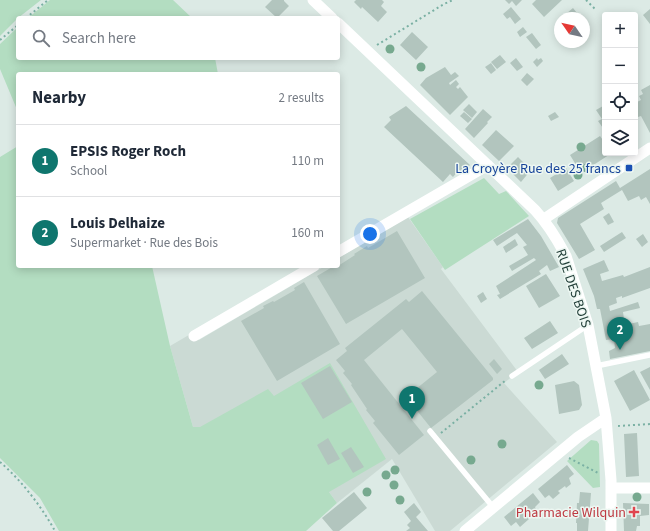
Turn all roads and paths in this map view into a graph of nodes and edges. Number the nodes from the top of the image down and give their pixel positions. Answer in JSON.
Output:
{"nodes":[{"id":1,"x":48,"y":0,"type":"edge"},
{"id":2,"x":313,"y":0,"type":"edge"},
{"id":3,"x":453,"y":0,"type":"edge"},
{"id":4,"x":586,"y":0,"type":"edge"},
{"id":5,"x":596,"y":10,"type":"dead end"},
{"id":6,"x":28,"y":16,"type":"edge"},
{"id":7,"x":330,"y":16,"type":"edge"},
{"id":8,"x":340,"y":25,"type":"edge"},
{"id":9,"x":16,"y":27,"type":"edge"},
{"id":10,"x":0,"y":40,"type":"edge"},
{"id":11,"x":367,"y":51,"type":"junction"},
{"id":12,"x":650,"y":148,"type":"edge"},
{"id":13,"x":488,"y":165,"type":"junction"},
{"id":14,"x":544,"y":219,"type":"junction"},
{"id":15,"x":340,"y":251,"type":"edge"},
{"id":16,"x":311,"y":268,"type":"edge"},
{"id":17,"x":588,"y":325,"type":"junction"},
{"id":18,"x":194,"y":336,"type":"dead end"},
{"id":19,"x":650,"y":355,"type":"edge"},
{"id":20,"x":596,"y":366,"type":"junction"},
{"id":21,"x":512,"y":376,"type":"joint"},
{"id":22,"x":606,"y":423,"type":"junction"},
{"id":23,"x":650,"y":424,"type":"edge"},
{"id":24,"x":430,"y":431,"type":"dead end"},
{"id":25,"x":435,"y":438,"type":"junction"},
{"id":26,"x":559,"y":452,"type":"junction"},
{"id":27,"x":0,"y":462,"type":"edge"},
{"id":28,"x":611,"y":484,"type":"junction"},
{"id":29,"x":650,"y":488,"type":"edge"},
{"id":30,"x":493,"y":508,"type":"junction"},
{"id":31,"x":55,"y":531,"type":"edge"},
{"id":32,"x":466,"y":531,"type":"edge"},
{"id":33,"x":611,"y":531,"type":"edge"}],
"edges":[{"from":1,"to":6,"type":"path"},
{"from":2,"to":7,"type":"street"},
{"from":3,"to":11,"type":"path"},
{"from":4,"to":5,"type":"path"},
{"from":8,"to":11,"type":"street","name":"RUE DES BOIS"},
{"from":9,"to":10,"type":"path"},
{"from":11,"to":13,"type":"street","name":"RUE DES BOIS"},
{"from":12,"to":14,"type":"street"},
{"from":13,"to":14,"type":"street","name":"RUE DES BOIS"},
{"from":13,"to":15,"type":"street"},
{"from":14,"to":17,"type":"street","name":"RUE DES BOIS"},
{"from":16,"to":18,"type":"street"},
{"from":17,"to":20,"type":"street","name":"RUE DES BOIS"},
{"from":17,"to":21,"type":"lane"},
{"from":19,"to":20,"type":"lane"},
{"from":20,"to":22,"type":"street","name":"RUE DES BOIS"},
{"from":21,"to":25,"type":"path"},
{"from":22,"to":23,"type":"path"},
{"from":22,"to":26,"type":"street"},
{"from":22,"to":28,"type":"street","name":"RUE DES BOIS"},
{"from":24,"to":25,"type":"lane"},
{"from":25,"to":30,"type":"lane"},
{"from":26,"to":28,"type":"path"},
{"from":26,"to":30,"type":"street"},
{"from":27,"to":31,"type":"path"},
{"from":28,"to":29,"type":"street"},
{"from":28,"to":33,"type":"street","name":"RUE DES BOIS"},
{"from":30,"to":32,"type":"street"}]}
